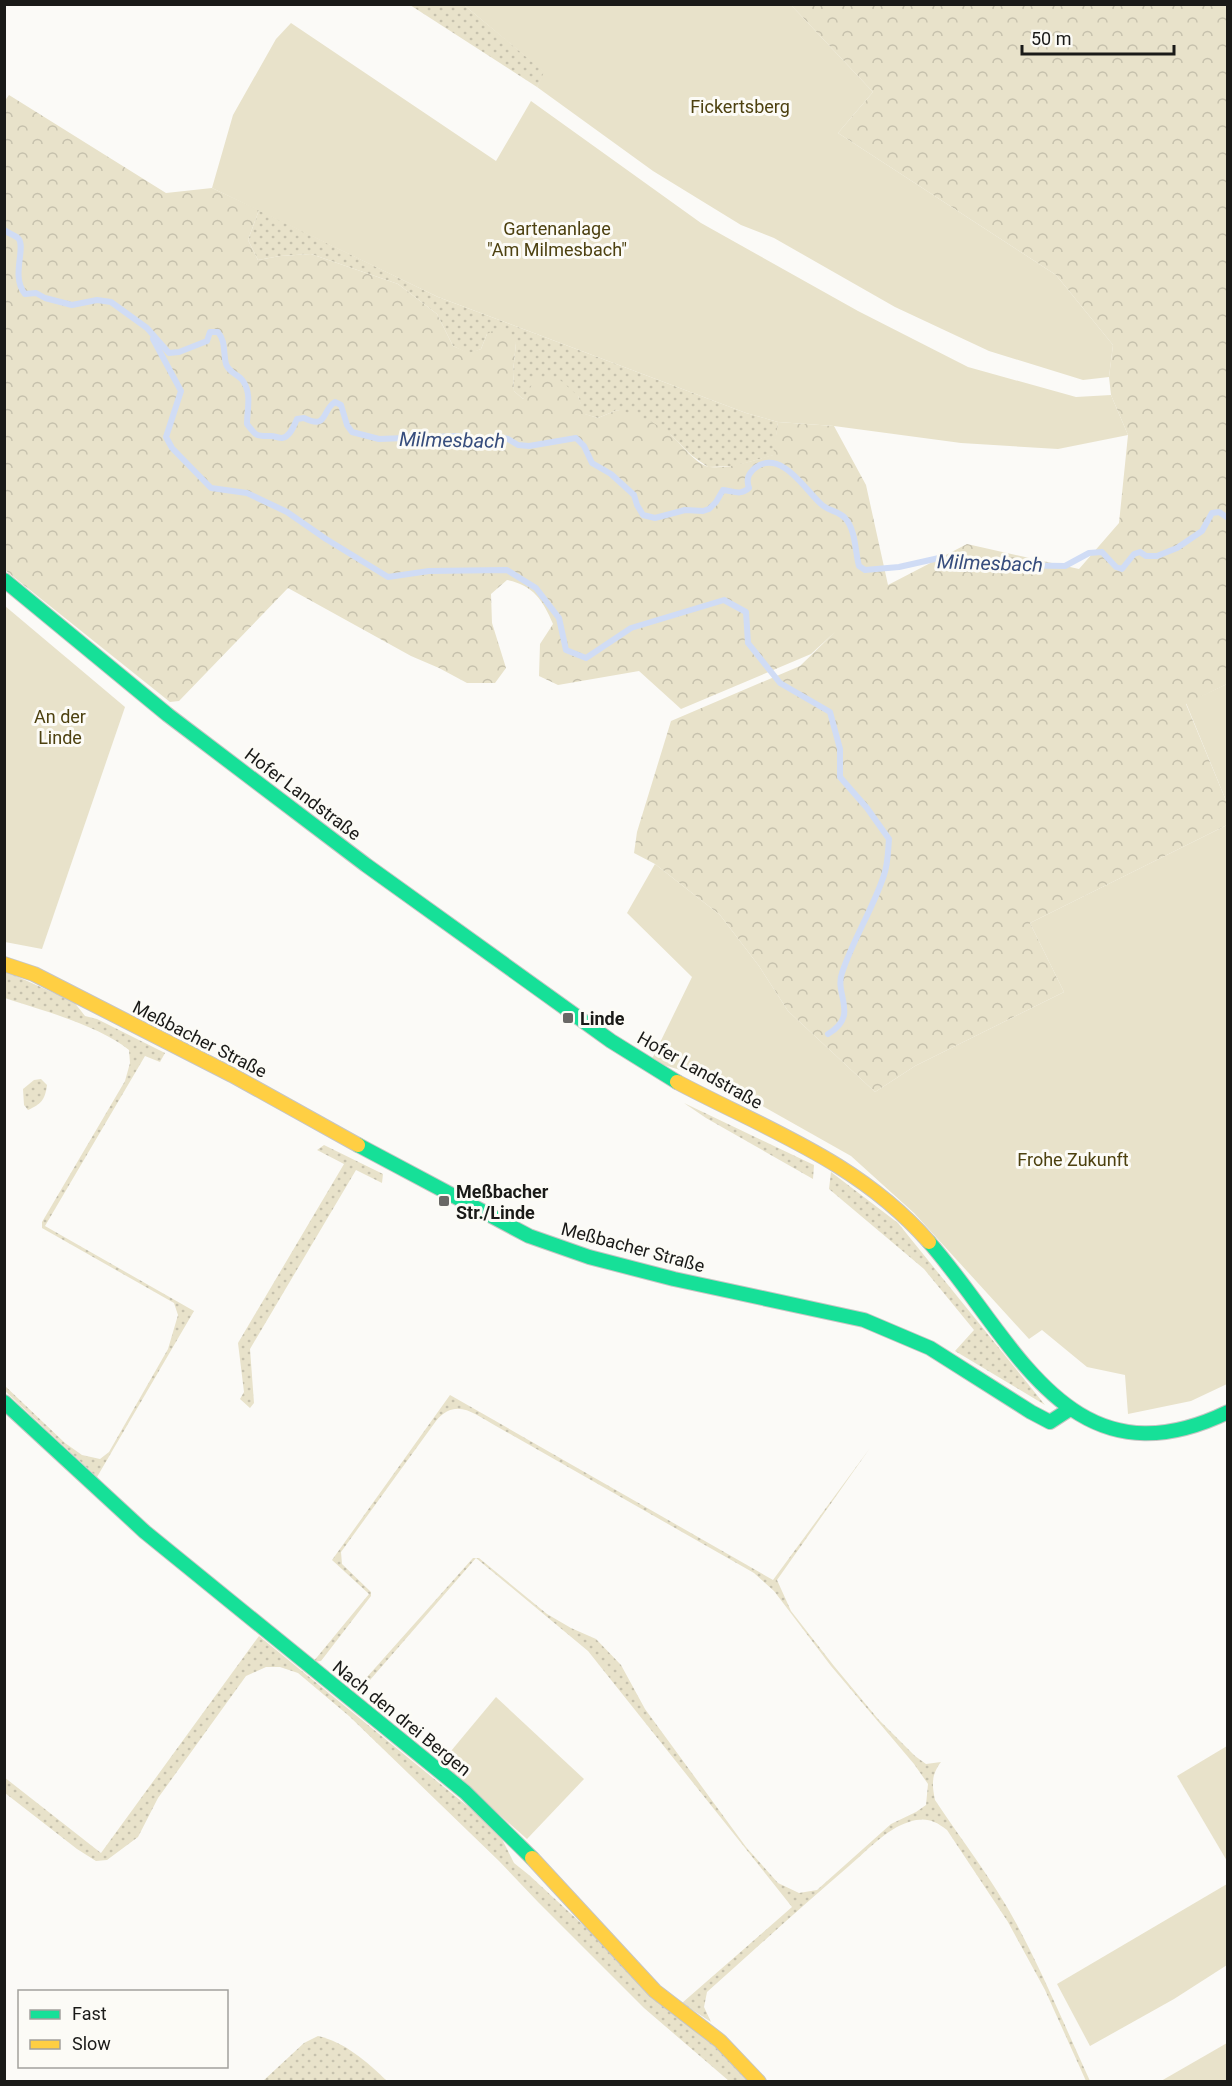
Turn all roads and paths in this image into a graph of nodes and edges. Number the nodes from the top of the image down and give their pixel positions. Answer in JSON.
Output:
{"nodes":[{"id":1,"x":4,"y":580,"type":"edge"},
{"id":2,"x":4,"y":964,"type":"edge"},
{"id":3,"x":4,"y":1402,"type":"edge"},
{"id":4,"x":1070,"y":1409,"type":"junction"},
{"id":5,"x":1227,"y":1412,"type":"edge"},
{"id":6,"x":759,"y":2082,"type":"edge"}],
"edges":[{"from":1,"to":4,"type":"street","name":"Hofer Landstraße"},
{"from":2,"to":4,"type":"street","name":"Meßbacher Straße"},
{"from":3,"to":6,"type":"street","name":"Nach den drei Bergen"},
{"from":4,"to":5,"type":"street","name":"Hofer Landstraße"}]}
